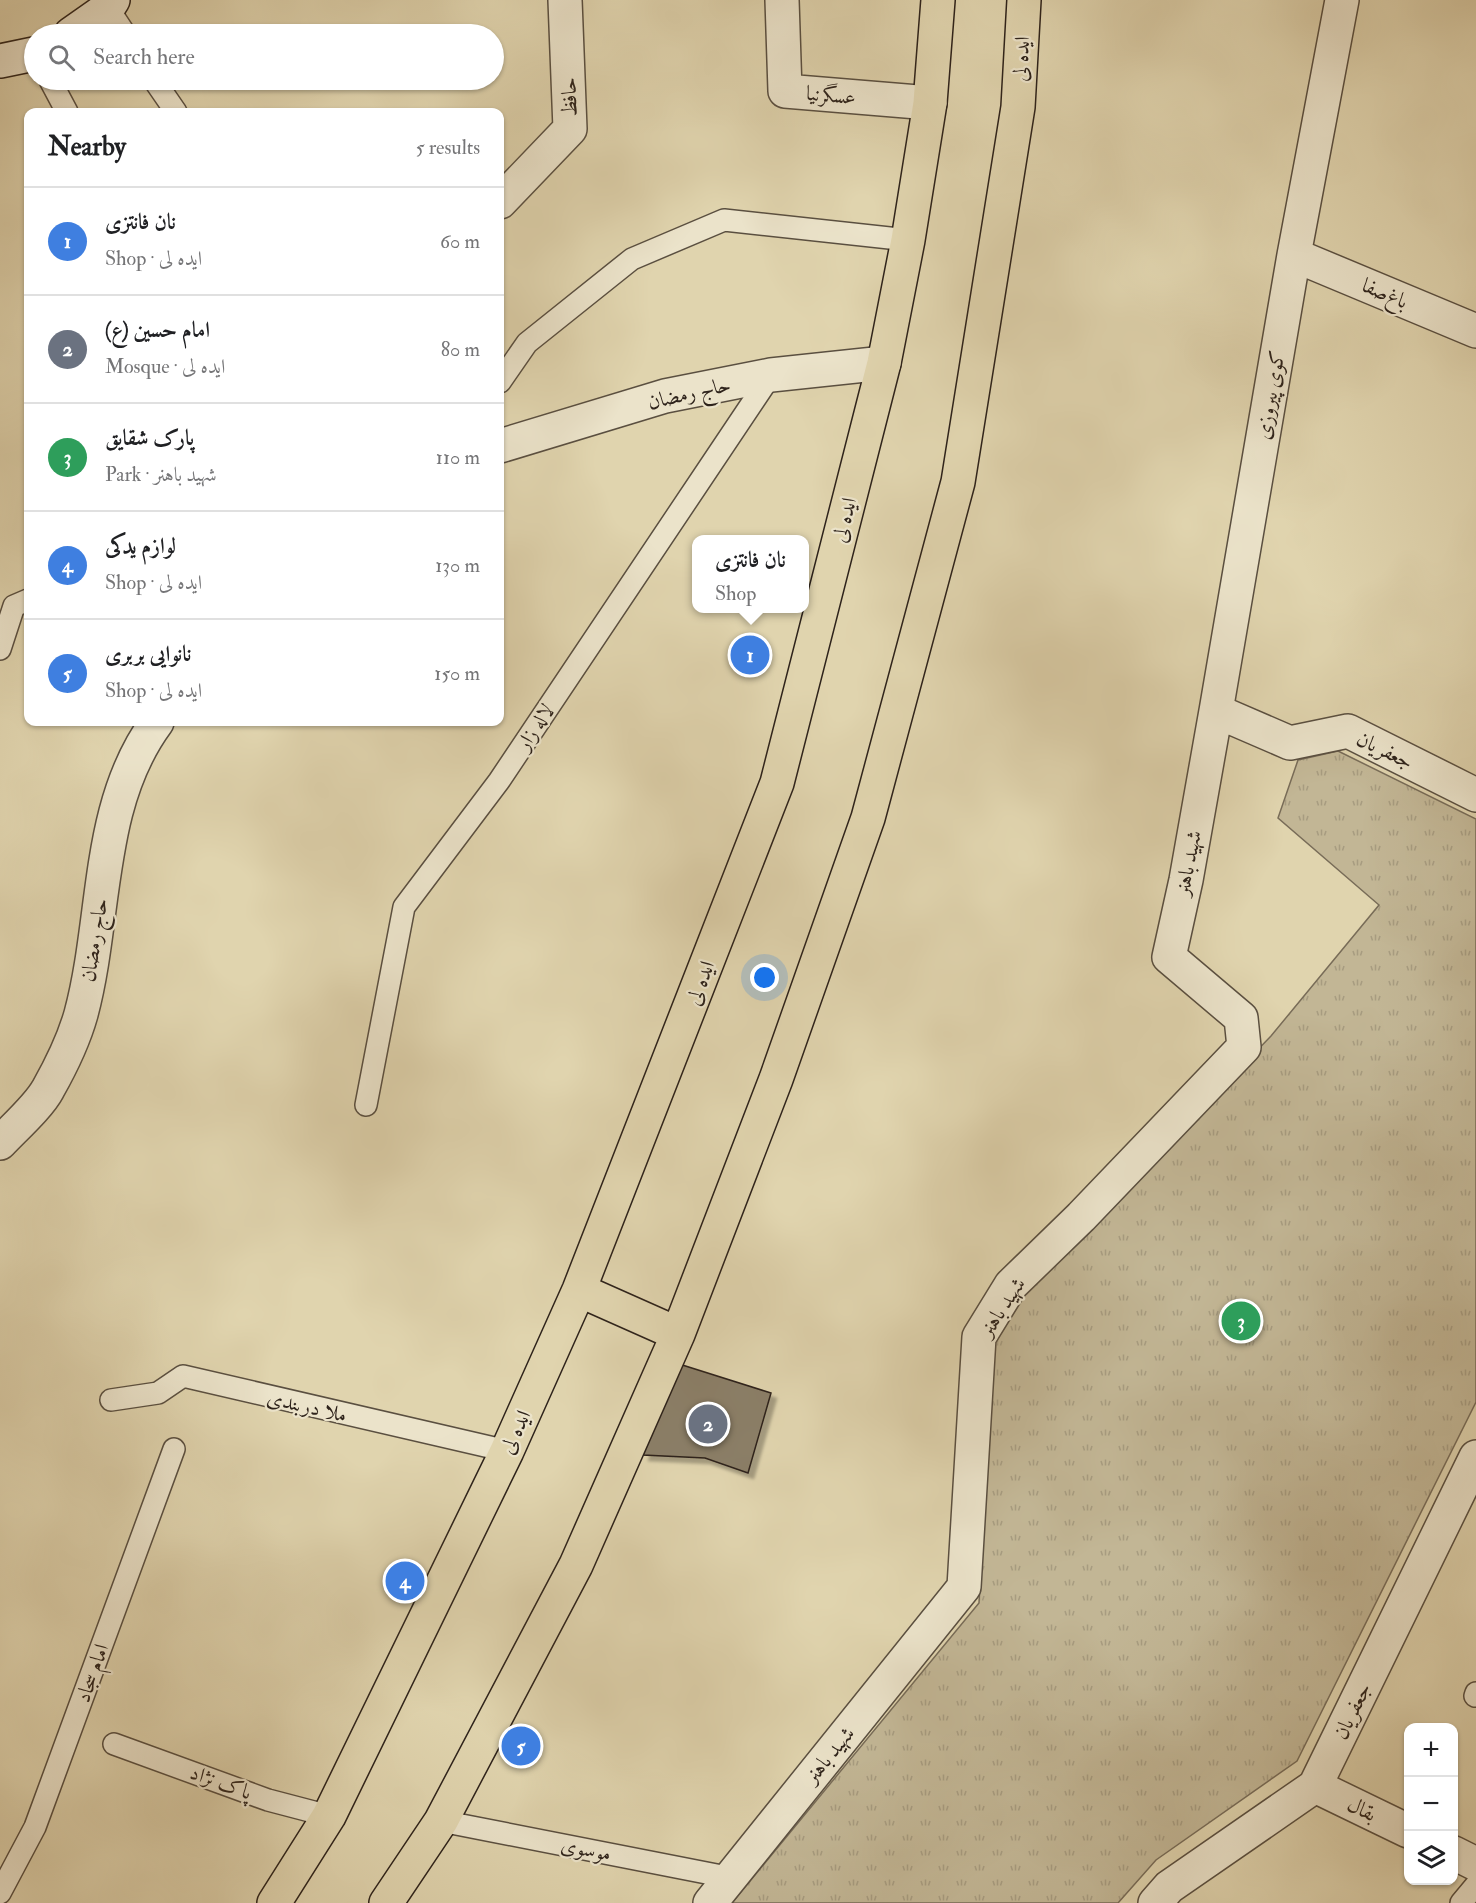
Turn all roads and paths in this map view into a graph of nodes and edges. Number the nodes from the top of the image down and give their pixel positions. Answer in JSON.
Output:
{"nodes":[{"id":1,"x":565,"y":0,"type":"edge"},
{"id":2,"x":782,"y":0,"type":"edge"},
{"id":3,"x":938,"y":0,"type":"edge"},
{"id":4,"x":1024,"y":0,"type":"edge"},
{"id":5,"x":1342,"y":0,"type":"edge"},
{"id":6,"x":115,"y":14,"type":"edge"},
{"id":7,"x":93,"y":24,"type":"edge"},
{"id":8,"x":24,"y":56,"type":"edge"},
{"id":9,"x":0,"y":61,"type":"edge"},
{"id":10,"x":55,"y":90,"type":"edge"},
{"id":11,"x":161,"y":90,"type":"edge"},
{"id":12,"x":930,"y":104,"type":"junction"},
{"id":13,"x":65,"y":108,"type":"edge"},
{"id":14,"x":173,"y":108,"type":"edge"},
{"id":15,"x":504,"y":198,"type":"edge"},
{"id":16,"x":908,"y":240,"type":"junction"},
{"id":17,"x":1294,"y":255,"type":"junction"},
{"id":18,"x":1476,"y":331,"type":"edge"},
{"id":19,"x":884,"y":363,"type":"junction"},
{"id":20,"x":771,"y":375,"type":"junction"},
{"id":21,"x":504,"y":376,"type":"edge"},
{"id":22,"x":504,"y":445,"type":"edge"},
{"id":23,"x":24,"y":602,"type":"edge"},
{"id":24,"x":0,"y":649,"type":"edge"},
{"id":25,"x":1216,"y":711,"type":"junction"},
{"id":26,"x":155,"y":726,"type":"edge"},
{"id":27,"x":1476,"y":795,"type":"edge"},
{"id":28,"x":366,"y":1105,"type":"dead end"},
{"id":29,"x":0,"y":1143,"type":"edge"},
{"id":30,"x":579,"y":1290,"type":"junction"},
{"id":31,"x":678,"y":1335,"type":"junction"},
{"id":32,"x":111,"y":1400,"type":"dead end"},
{"id":33,"x":174,"y":1449,"type":"dead end"},
{"id":34,"x":507,"y":1451,"type":"junction"},
{"id":35,"x":1476,"y":1457,"type":"edge"},
{"id":36,"x":114,"y":1744,"type":"dead end"},
{"id":37,"x":1315,"y":1786,"type":"junction"},
{"id":38,"x":328,"y":1816,"type":"junction"},
{"id":39,"x":441,"y":1821,"type":"junction"},
{"id":40,"x":1406,"y":1831,"type":"edge"},
{"id":41,"x":1458,"y":1855,"type":"edge"},
{"id":42,"x":1476,"y":1864,"type":"edge"},
{"id":43,"x":732,"y":1878,"type":"junction"},
{"id":44,"x":1476,"y":1885,"type":"edge"},
{"id":45,"x":0,"y":1893,"type":"edge"},
{"id":46,"x":274,"y":1903,"type":"edge"},
{"id":47,"x":386,"y":1903,"type":"edge"},
{"id":48,"x":710,"y":1903,"type":"edge"},
{"id":49,"x":1155,"y":1903,"type":"edge"},
{"id":50,"x":1461,"y":1903,"type":"edge"}],
"edges":[{"from":1,"to":15,"type":"street","name":"حافظ"},
{"from":2,"to":12,"type":"street","name":"عسگرنیا"},
{"from":3,"to":12,"type":"main road","name":"ایده لى"},
{"from":4,"to":31,"type":"main road","name":"ایده لى"},
{"from":5,"to":17,"type":"street","name":"کوی پیروزی"},
{"from":6,"to":7,"type":"street"},
{"from":8,"to":9,"type":"street"},
{"from":10,"to":13,"type":"lane"},
{"from":11,"to":14,"type":"lane"},
{"from":12,"to":16,"type":"main road","name":"ایده لى"},
{"from":16,"to":19,"type":"main road","name":"ایده لى"},
{"from":16,"to":21,"type":"lane"},
{"from":17,"to":18,"type":"street","name":"باغ‌صفا"},
{"from":17,"to":25,"type":"street","name":"کوی پیروزی"},
{"from":19,"to":20,"type":"street","name":"حاج رمضان"},
{"from":19,"to":30,"type":"main road","name":"ایده لى"},
{"from":20,"to":22,"type":"street","name":"حاج رمضان"},
{"from":20,"to":28,"type":"lane","name":"لاله زار"},
{"from":23,"to":24,"type":"lane"},
{"from":25,"to":27,"type":"street","name":"جعفریان"},
{"from":25,"to":43,"type":"street","name":"شهید باهنر"},
{"from":26,"to":29,"type":"street","name":"حاج رمضان"},
{"from":30,"to":31,"type":"main road"},
{"from":30,"to":34,"type":"main road","name":"ایده لى"},
{"from":31,"to":39,"type":"main road","name":"ایده لى"},
{"from":32,"to":34,"type":"lane","name":"ملا دربندی"},
{"from":33,"to":45,"type":"lane","name":"امام سجاد"},
{"from":34,"to":38,"type":"main road","name":"ایده لى"},
{"from":35,"to":37,"type":"street","name":"جعفریان"},
{"from":36,"to":38,"type":"lane","name":"پاک نژاد"},
{"from":37,"to":40,"type":"street","name":"بقال"},
{"from":37,"to":49,"type":"street","name":"جعفریان"},
{"from":38,"to":46,"type":"main road","name":"ایده لى"},
{"from":39,"to":43,"type":"lane","name":"موسوی"},
{"from":39,"to":47,"type":"main road","name":"ایده لى"},
{"from":41,"to":42,"type":"street"},
{"from":43,"to":48,"type":"street","name":"شهید باهنر"},
{"from":44,"to":50,"type":"lane"}]}
